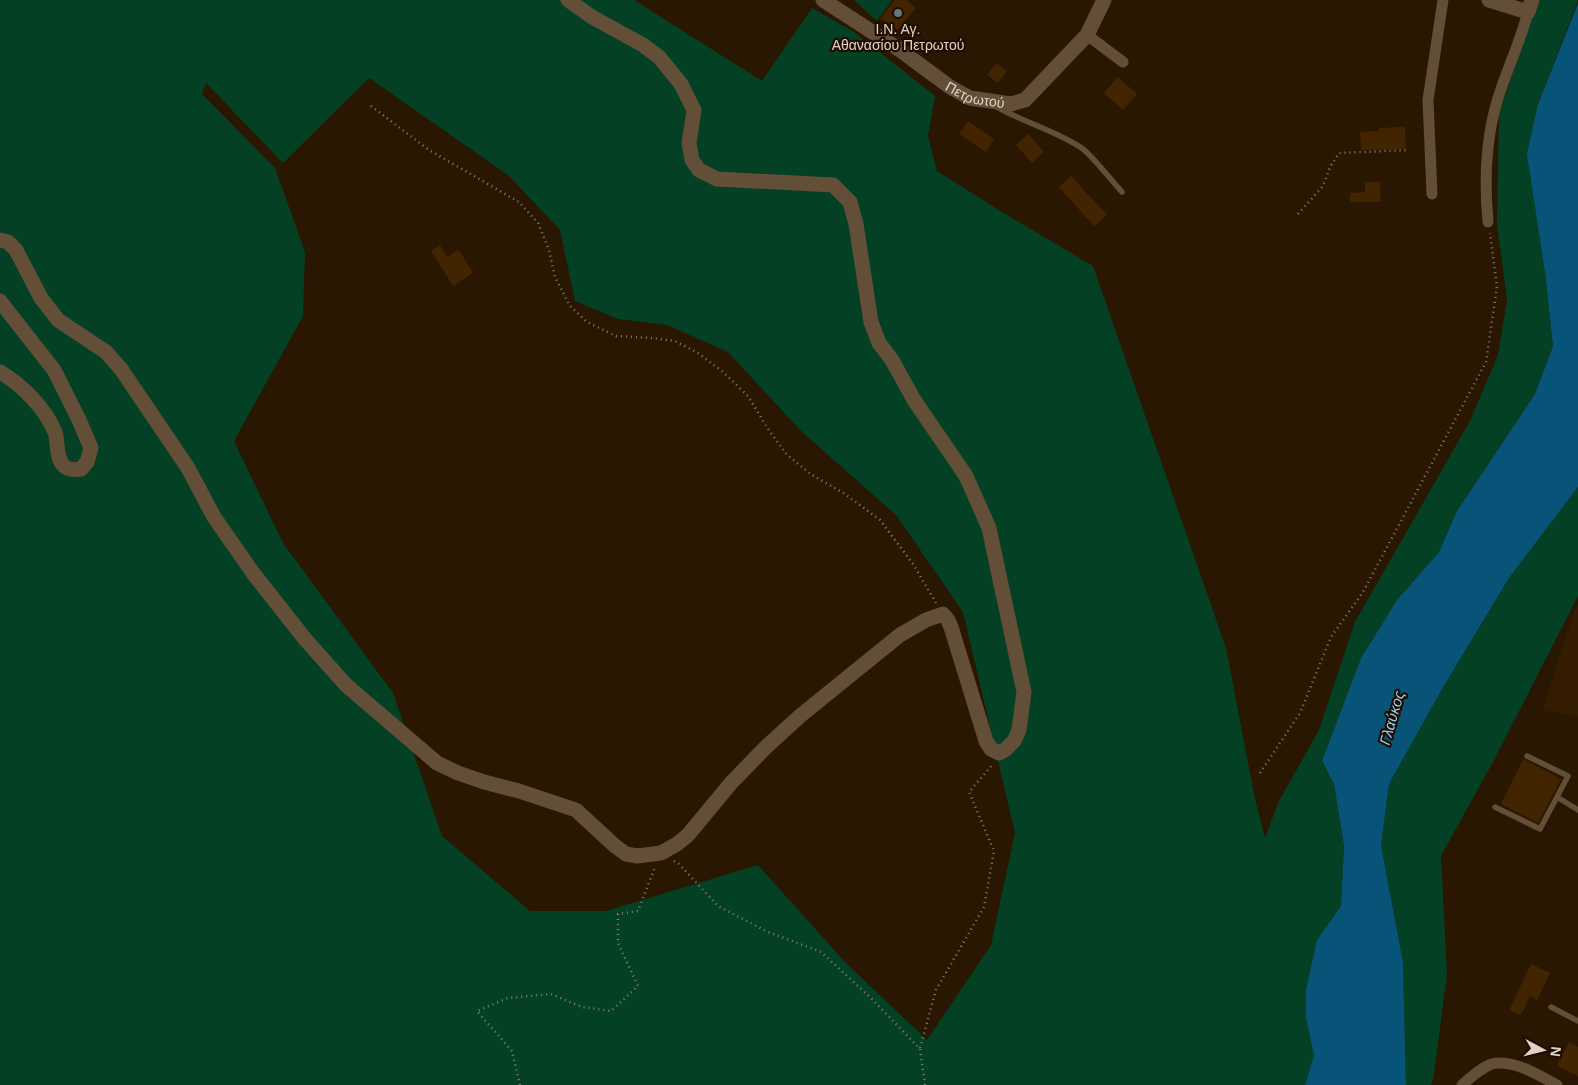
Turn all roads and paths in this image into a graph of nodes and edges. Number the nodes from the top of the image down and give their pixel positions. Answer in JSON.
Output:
{"nodes":[{"id":1,"x":568,"y":0,"type":"edge"},
{"id":2,"x":823,"y":0,"type":"edge"},
{"id":3,"x":1104,"y":0,"type":"edge"},
{"id":4,"x":1443,"y":0,"type":"edge"},
{"id":5,"x":1489,"y":0,"type":"edge"},
{"id":6,"x":1530,"y":6,"type":"edge"},
{"id":7,"x":1087,"y":35,"type":"junction"},
{"id":8,"x":1123,"y":62,"type":"dead end"},
{"id":9,"x":986,"y":101,"type":"junction"},
{"id":10,"x":371,"y":106,"type":"dead end"},
{"id":11,"x":1409,"y":150,"type":"dead end"},
{"id":12,"x":1122,"y":192,"type":"dead end"},
{"id":13,"x":1432,"y":194,"type":"dead end"},
{"id":14,"x":1298,"y":214,"type":"dead end"},
{"id":15,"x":1488,"y":222,"type":"joint"},
{"id":16,"x":0,"y":240,"type":"edge"},
{"id":17,"x":0,"y":301,"type":"edge"},
{"id":18,"x":0,"y":372,"type":"edge"},
{"id":19,"x":943,"y":614,"type":"junction"},
{"id":20,"x":1006,"y":749,"type":"junction"},
{"id":21,"x":1527,"y":756,"type":"dead end"},
{"id":22,"x":1260,"y":773,"type":"dead end"},
{"id":23,"x":1557,"y":797,"type":"junction"},
{"id":24,"x":1496,"y":807,"type":"dead end"},
{"id":25,"x":1578,"y":810,"type":"edge"},
{"id":26,"x":661,"y":854,"type":"junction"},
{"id":27,"x":1551,"y":1007,"type":"dead end"},
{"id":28,"x":1578,"y":1020,"type":"edge"},
{"id":29,"x":920,"y":1049,"type":"junction"},
{"id":30,"x":520,"y":1085,"type":"edge"},
{"id":31,"x":925,"y":1085,"type":"edge"},
{"id":32,"x":1462,"y":1085,"type":"edge"},
{"id":33,"x":1557,"y":1085,"type":"edge"}],
"edges":[{"from":1,"to":20,"type":"street"},
{"from":2,"to":9,"type":"street","name":"Πετρωτού"},
{"from":3,"to":7,"type":"street","name":"Πετρωτού"},
{"from":4,"to":13,"type":"street"},
{"from":5,"to":6,"type":"street"},
{"from":6,"to":15,"type":"street"},
{"from":7,"to":8,"type":"street"},
{"from":7,"to":9,"type":"street","name":"Πετρωτού"},
{"from":9,"to":12,"type":"lane"},
{"from":10,"to":19,"type":"path"},
{"from":11,"to":14,"type":"path"},
{"from":15,"to":22,"type":"path"},
{"from":16,"to":26,"type":"street"},
{"from":17,"to":18,"type":"street"},
{"from":19,"to":20,"type":"street"},
{"from":19,"to":26,"type":"street"},
{"from":20,"to":29,"type":"path"},
{"from":21,"to":23,"type":"lane"},
{"from":23,"to":24,"type":"lane"},
{"from":23,"to":25,"type":"lane"},
{"from":26,"to":29,"type":"path"},
{"from":26,"to":30,"type":"path"},
{"from":27,"to":28,"type":"lane"},
{"from":29,"to":31,"type":"path"},
{"from":32,"to":33,"type":"street"}]}
